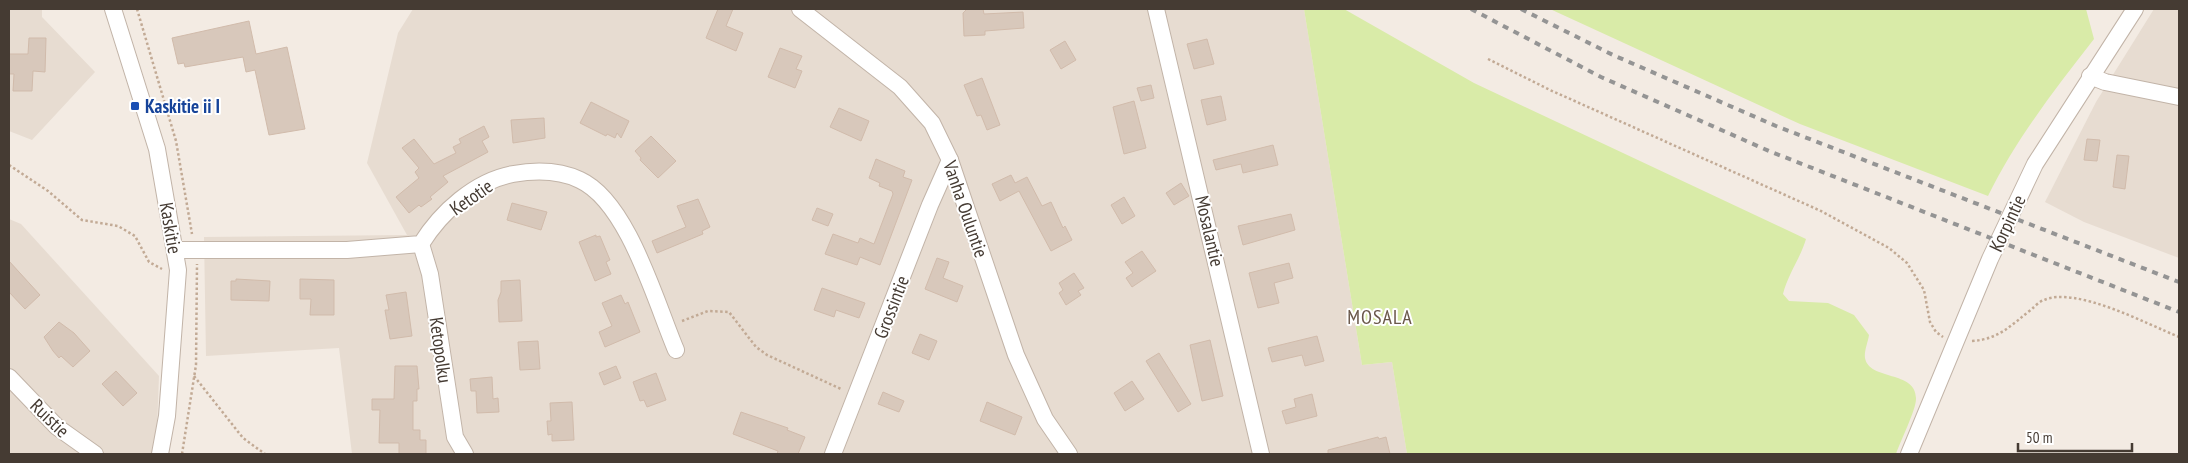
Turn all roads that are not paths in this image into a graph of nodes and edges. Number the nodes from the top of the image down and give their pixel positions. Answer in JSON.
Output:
{"nodes":[{"id":1,"x":114,"y":9,"type":"edge"},
{"id":2,"x":800,"y":9,"type":"edge"},
{"id":3,"x":1156,"y":9,"type":"edge"},
{"id":4,"x":2135,"y":9,"type":"edge"},
{"id":5,"x":2090,"y":76,"type":"junction"},
{"id":6,"x":2179,"y":97,"type":"edge"},
{"id":7,"x":950,"y":160,"type":"junction"},
{"id":8,"x":421,"y":244,"type":"junction"},
{"id":9,"x":175,"y":250,"type":"junction"},
{"id":10,"x":676,"y":350,"type":"dead end"},
{"id":11,"x":9,"y":377,"type":"edge"},
{"id":12,"x":95,"y":454,"type":"edge"},
{"id":13,"x":160,"y":454,"type":"edge"},
{"id":14,"x":465,"y":454,"type":"edge"},
{"id":15,"x":833,"y":454,"type":"edge"},
{"id":16,"x":1069,"y":454,"type":"edge"},
{"id":17,"x":1262,"y":454,"type":"edge"},
{"id":18,"x":1909,"y":454,"type":"edge"}],
"edges":[{"from":1,"to":9,"type":"street","name":"Kaskitie"},
{"from":2,"to":7,"type":"street","name":"Vanha Ouluntie"},
{"from":3,"to":17,"type":"street","name":"Mosalantie"},
{"from":4,"to":5,"type":"street","name":"Korpintie"},
{"from":5,"to":6,"type":"street"},
{"from":5,"to":18,"type":"street","name":"Korpintie"},
{"from":7,"to":15,"type":"street","name":"Grossintie"},
{"from":7,"to":16,"type":"street","name":"Vanha Ouluntie"},
{"from":8,"to":9,"type":"street"},
{"from":8,"to":10,"type":"street","name":"Ketotie"},
{"from":8,"to":14,"type":"street","name":"Ketopolku"},
{"from":9,"to":13,"type":"street","name":"Kaskitie"},
{"from":11,"to":12,"type":"street","name":"Ruistie"}]}
